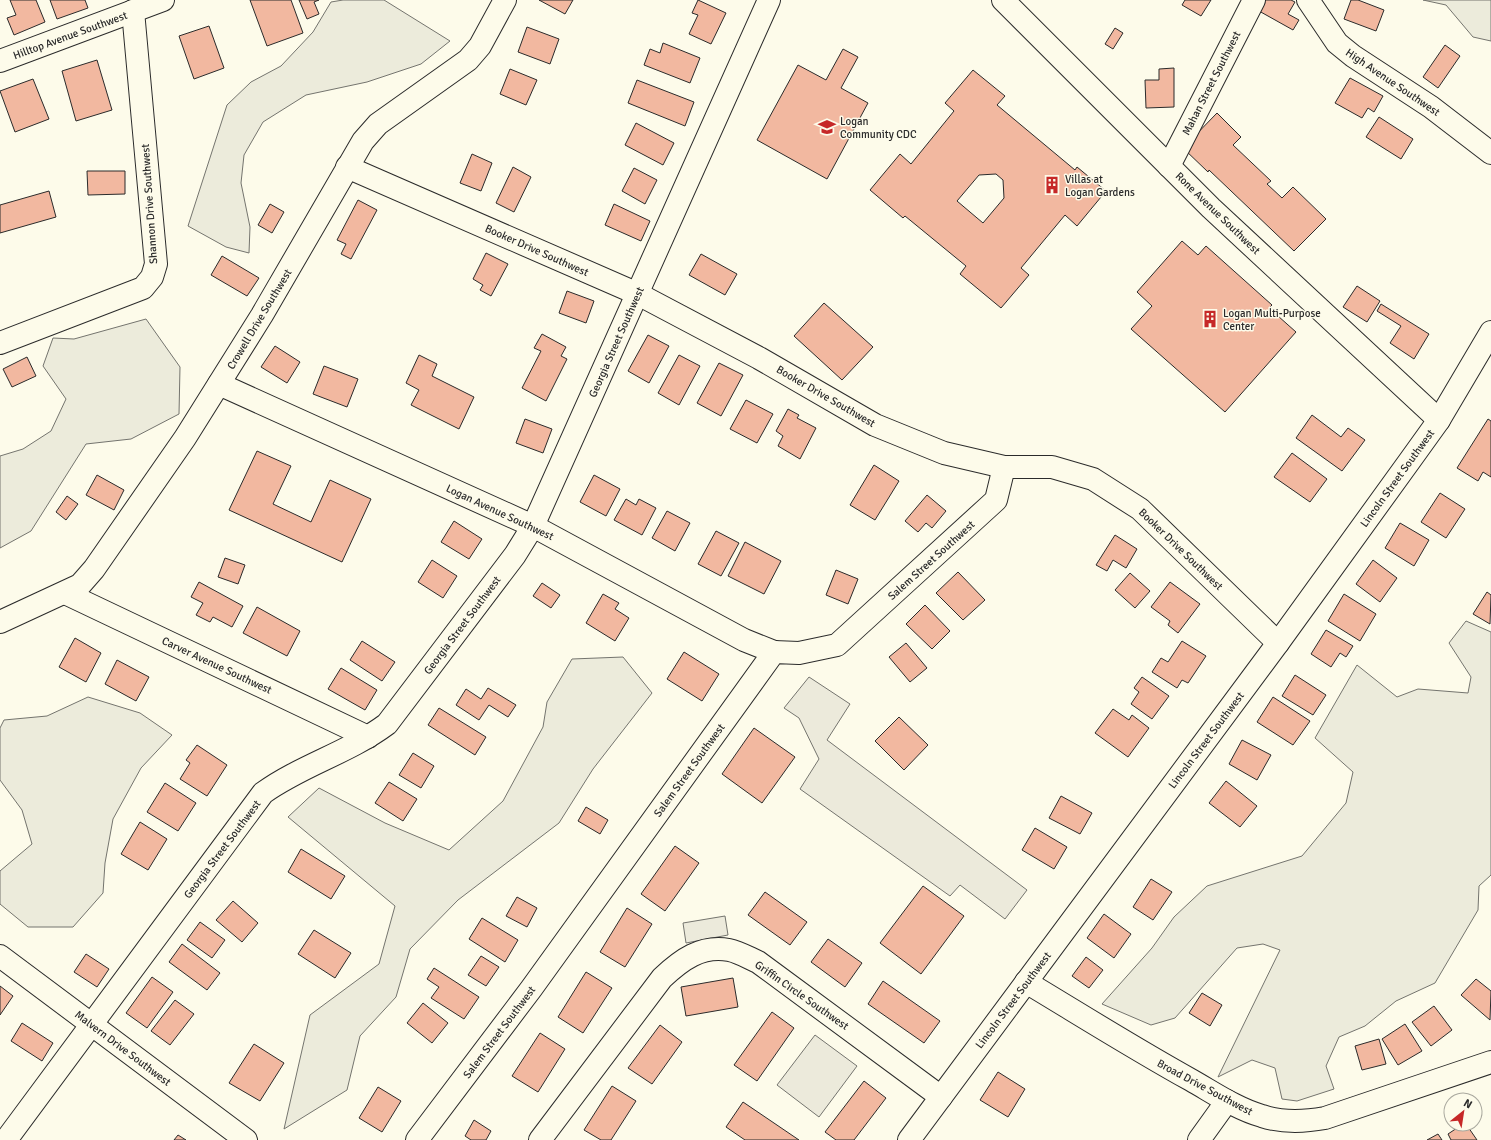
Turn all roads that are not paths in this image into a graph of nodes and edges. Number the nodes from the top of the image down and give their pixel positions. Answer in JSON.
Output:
{"nodes":[{"id":1,"x":163,"y":0,"type":"edge"},
{"id":2,"x":505,"y":0,"type":"edge"},
{"id":3,"x":769,"y":0,"type":"edge"},
{"id":4,"x":1004,"y":0,"type":"edge"},
{"id":5,"x":1254,"y":0,"type":"edge"},
{"id":6,"x":1308,"y":0,"type":"edge"},
{"id":7,"x":133,"y":11,"type":"junction"},
{"id":8,"x":0,"y":61,"type":"edge"},
{"id":9,"x":1491,"y":153,"type":"edge"},
{"id":10,"x":1169,"y":166,"type":"junction"},
{"id":11,"x":347,"y":167,"type":"junction"},
{"id":12,"x":638,"y":294,"type":"junction"},
{"id":13,"x":1491,"y":332,"type":"edge"},
{"id":14,"x":0,"y":343,"type":"edge"},
{"id":15,"x":219,"y":384,"type":"junction"},
{"id":16,"x":1439,"y":420,"type":"junction"},
{"id":17,"x":1004,"y":466,"type":"junction"},
{"id":18,"x":533,"y":526,"type":"junction"},
{"id":19,"x":65,"y":594,"type":"junction"},
{"id":20,"x":0,"y":622,"type":"edge"},
{"id":21,"x":1278,"y":643,"type":"junction"},
{"id":22,"x":774,"y":652,"type":"junction"},
{"id":23,"x":368,"y":737,"type":"junction"},
{"id":24,"x":0,"y":956,"type":"edge"},
{"id":25,"x":1026,"y":982,"type":"junction"},
{"id":26,"x":90,"y":1024,"type":"junction"},
{"id":27,"x":1491,"y":1062,"type":"edge"},
{"id":28,"x":941,"y":1097,"type":"junction"},
{"id":29,"x":1227,"y":1101,"type":"junction"},
{"id":30,"x":6,"y":1140,"type":"edge"},
{"id":31,"x":246,"y":1140,"type":"edge"},
{"id":32,"x":417,"y":1140,"type":"edge"},
{"id":33,"x":540,"y":1140,"type":"edge"},
{"id":34,"x":909,"y":1140,"type":"edge"},
{"id":35,"x":1199,"y":1140,"type":"edge"}],
"edges":[{"from":1,"to":7,"type":"street","name":"Hilltop Avenue Southwest"},
{"from":2,"to":11,"type":"street","name":"Crowell Drive Southwest"},
{"from":3,"to":12,"type":"street","name":"Georgia Street Southwest"},
{"from":4,"to":10,"type":"street","name":"Rone Avenue Southwest"},
{"from":5,"to":10,"type":"street","name":"Mahan Street Southwest"},
{"from":6,"to":9,"type":"street","name":"High Avenue Southwest"},
{"from":7,"to":8,"type":"street","name":"Hilltop Avenue Southwest"},
{"from":7,"to":14,"type":"street","name":"Shannon Drive Southwest"},
{"from":10,"to":16,"type":"street","name":"Rone Avenue Southwest"},
{"from":11,"to":12,"type":"street","name":"Booker Drive Southwest"},
{"from":11,"to":15,"type":"street","name":"Crowell Drive Southwest"},
{"from":12,"to":17,"type":"street","name":"Booker Drive Southwest"},
{"from":12,"to":18,"type":"street","name":"Georgia Street Southwest"},
{"from":13,"to":16,"type":"street","name":"Lincoln Street Southwest"},
{"from":15,"to":18,"type":"street","name":"Logan Avenue Southwest"},
{"from":15,"to":19,"type":"street","name":"Crowell Drive Southwest"},
{"from":16,"to":21,"type":"street","name":"Lincoln Street Southwest"},
{"from":17,"to":21,"type":"street","name":"Booker Drive Southwest"},
{"from":17,"to":22,"type":"street","name":"Salem Street Southwest"},
{"from":18,"to":22,"type":"street","name":"Logan Avenue Southwest"},
{"from":18,"to":23,"type":"street","name":"Georgia Street Southwest"},
{"from":19,"to":20,"type":"street","name":"Crowell Drive Southwest"},
{"from":19,"to":23,"type":"street","name":"Carver Avenue Southwest"},
{"from":21,"to":25,"type":"street","name":"Lincoln Street Southwest"},
{"from":22,"to":32,"type":"street","name":"Salem Street Southwest"},
{"from":23,"to":26,"type":"street","name":"Georgia Street Southwest"},
{"from":24,"to":26,"type":"street","name":"Malvern Drive Southwest"},
{"from":25,"to":28,"type":"street","name":"Lincoln Street Southwest"},
{"from":25,"to":29,"type":"street","name":"Broad Drive Southwest"},
{"from":26,"to":30,"type":"street","name":"Georgia Street Southwest"},
{"from":26,"to":31,"type":"street","name":"Malvern Drive Southwest"},
{"from":27,"to":29,"type":"street","name":"Broad Drive Southwest"},
{"from":28,"to":33,"type":"street","name":"Griffin Circle Southwest"},
{"from":28,"to":34,"type":"street","name":"Lincoln Street Southwest"},
{"from":29,"to":35,"type":"street"}]}
